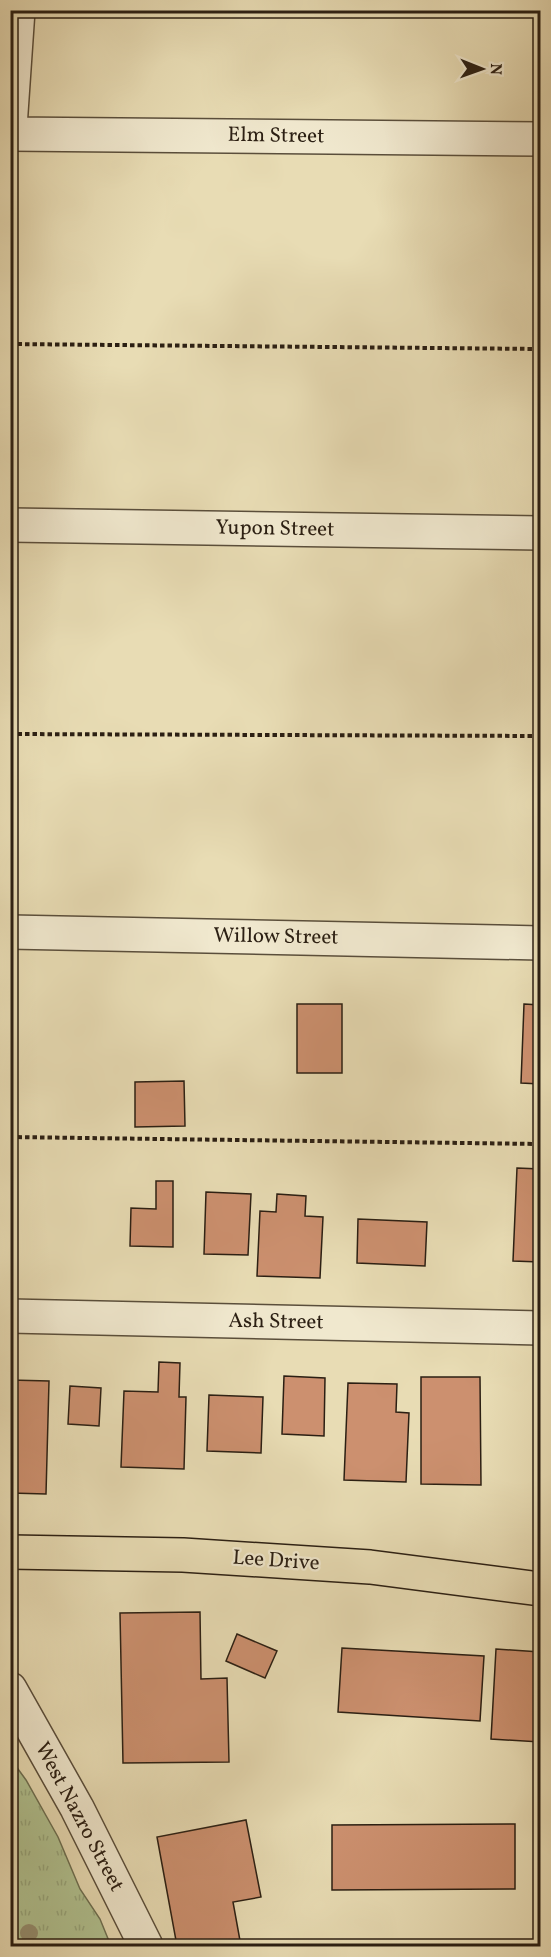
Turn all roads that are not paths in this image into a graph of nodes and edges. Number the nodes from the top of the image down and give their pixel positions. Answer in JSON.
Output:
{"nodes":[{"id":1,"x":18,"y":10,"type":"edge"},
{"id":2,"x":10,"y":128,"type":"edge"},
{"id":3,"x":10,"y":134,"type":"edge"},
{"id":4,"x":540,"y":139,"type":"edge"},
{"id":5,"x":10,"y":525,"type":"edge"},
{"id":6,"x":540,"y":533,"type":"edge"},
{"id":7,"x":10,"y":932,"type":"edge"},
{"id":8,"x":540,"y":943,"type":"edge"},
{"id":9,"x":10,"y":1316,"type":"edge"},
{"id":10,"x":540,"y":1328,"type":"edge"},
{"id":11,"x":10,"y":1552,"type":"edge"},
{"id":12,"x":540,"y":1589,"type":"edge"},
{"id":13,"x":10,"y":1689,"type":"edge"},
{"id":14,"x":146,"y":1947,"type":"edge"}],
"edges":[{"from":1,"to":2,"type":"street"},
{"from":3,"to":4,"type":"street","name":"Elm Street"},
{"from":5,"to":6,"type":"street","name":"Yupon Street"},
{"from":7,"to":8,"type":"street","name":"Willow Street"},
{"from":9,"to":10,"type":"street","name":"Ash Street"},
{"from":11,"to":12,"type":"main road","name":"Lee Drive"},
{"from":13,"to":14,"type":"street","name":"West Nazro Street"}]}
